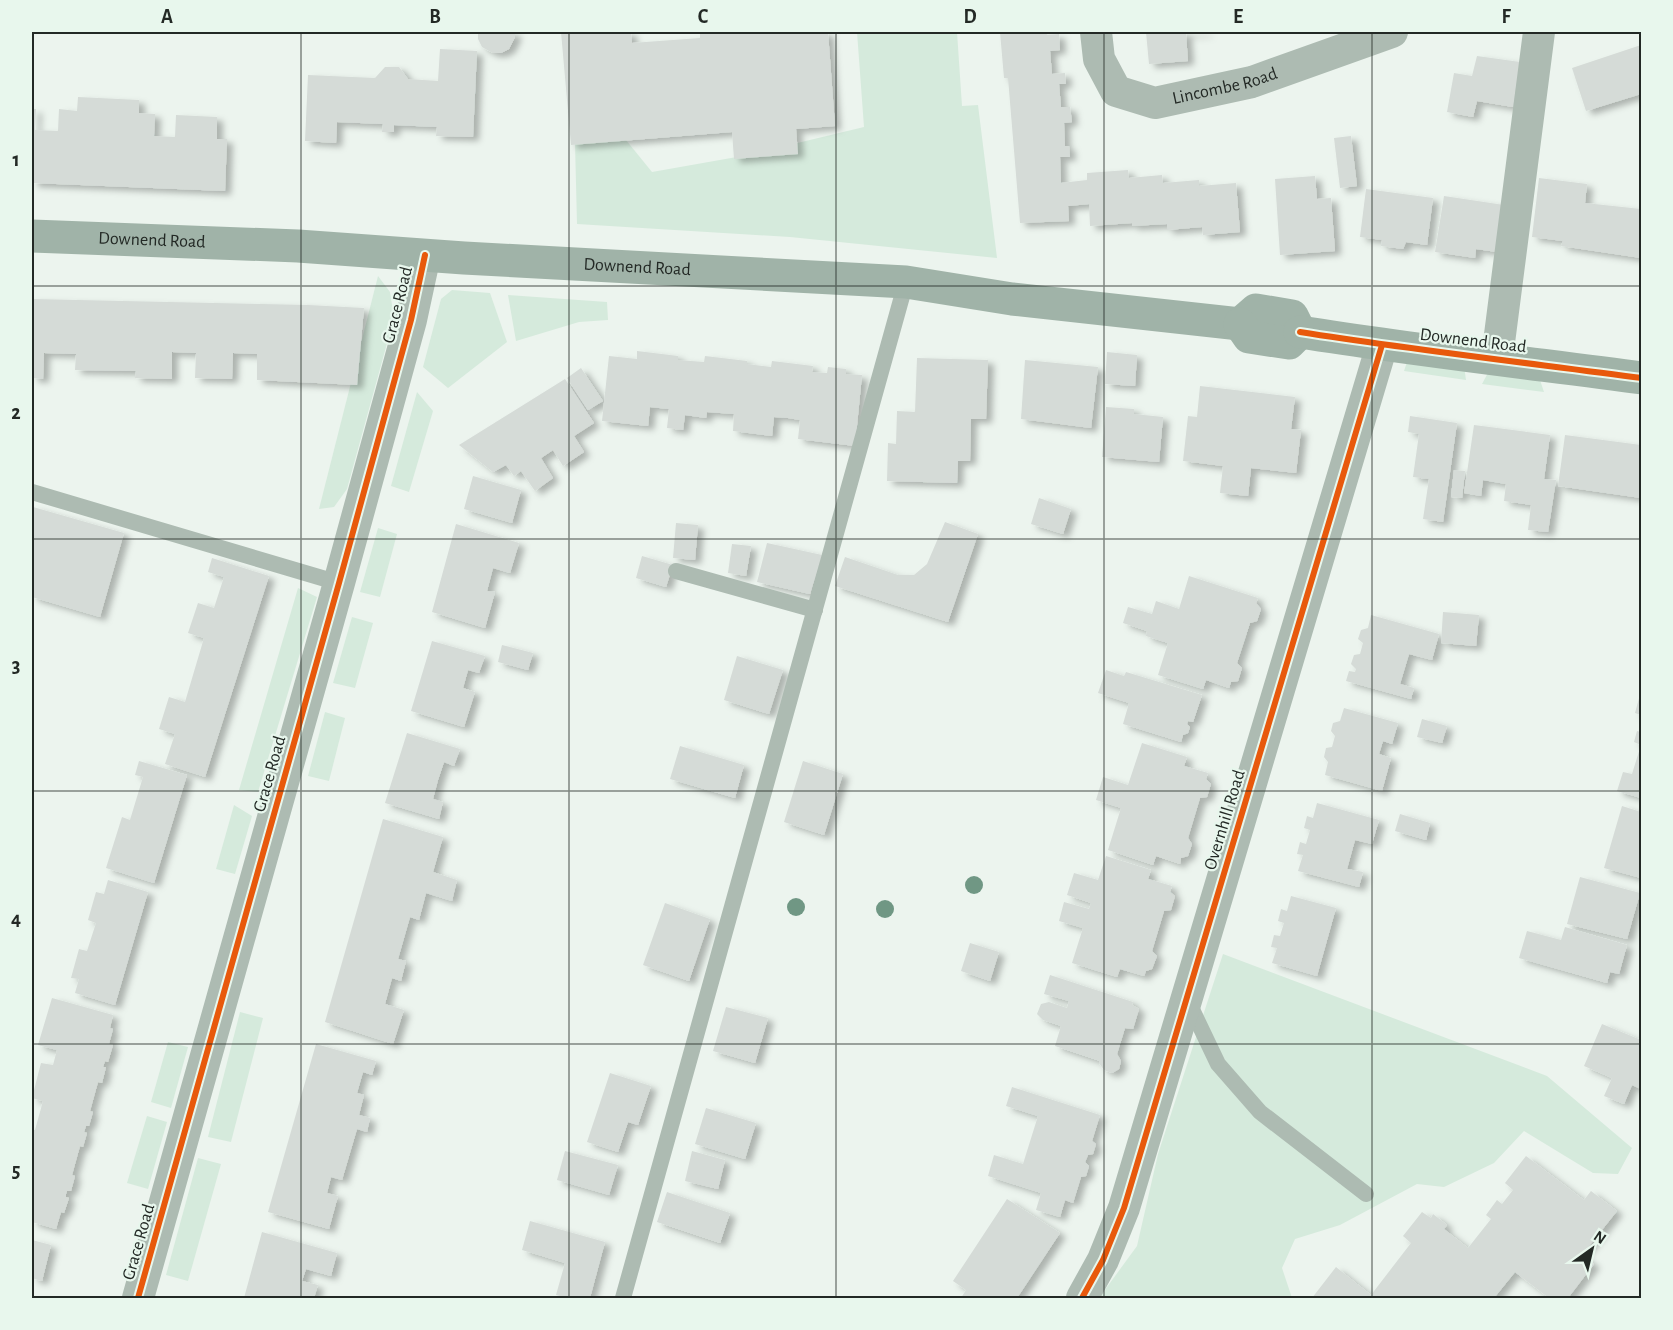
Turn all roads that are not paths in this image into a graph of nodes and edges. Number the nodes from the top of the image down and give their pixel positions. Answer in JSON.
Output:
{"nodes":[{"id":1,"x":1096,"y":32,"type":"edge"},
{"id":2,"x":1392,"y":32,"type":"edge"},
{"id":3,"x":1539,"y":32,"type":"edge"},
{"id":4,"x":32,"y":236,"type":"edge"},
{"id":5,"x":425,"y":255,"type":"junction"},
{"id":6,"x":906,"y":282,"type":"junction"},
{"id":7,"x":1382,"y":345,"type":"junction"},
{"id":8,"x":1497,"y":358,"type":"junction"},
{"id":9,"x":1641,"y":378,"type":"edge"},
{"id":10,"x":32,"y":492,"type":"edge"},
{"id":11,"x":676,"y":571,"type":"dead end"},
{"id":12,"x":339,"y":583,"type":"junction"},
{"id":13,"x":815,"y":610,"type":"junction"},
{"id":14,"x":1187,"y":999,"type":"junction"},
{"id":15,"x":1366,"y":1194,"type":"dead end"},
{"id":16,"x":138,"y":1299,"type":"edge"},
{"id":17,"x":623,"y":1299,"type":"edge"},
{"id":18,"x":1082,"y":1299,"type":"edge"}],
"edges":[{"from":1,"to":2,"type":"street","name":"Lincombe Road"},
{"from":3,"to":8,"type":"street"},
{"from":4,"to":5,"type":"main road","name":"Downend Road"},
{"from":5,"to":6,"type":"main road","name":"Downend Road"},
{"from":5,"to":12,"type":"street","name":"Grace Road"},
{"from":6,"to":7,"type":"main road","name":"Downend Road"},
{"from":6,"to":13,"type":"lane"},
{"from":7,"to":8,"type":"main road","name":"Downend Road"},
{"from":7,"to":14,"type":"street","name":"Overnhill Road"},
{"from":8,"to":9,"type":"main road","name":"Downend Road"},
{"from":10,"to":12,"type":"lane"},
{"from":11,"to":13,"type":"lane"},
{"from":12,"to":16,"type":"street","name":"Grace Road"},
{"from":13,"to":17,"type":"lane"},
{"from":14,"to":15,"type":"lane"},
{"from":14,"to":18,"type":"street","name":"Overnhill Road"}]}
